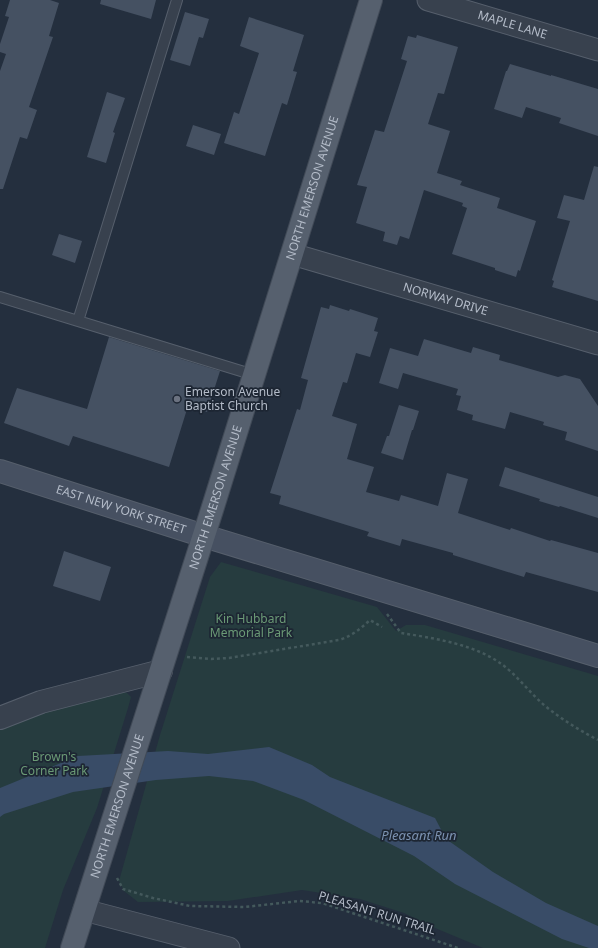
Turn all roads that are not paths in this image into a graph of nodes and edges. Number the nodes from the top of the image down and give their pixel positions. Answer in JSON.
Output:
{"nodes":[{"id":1,"x":177,"y":0,"type":"edge"},
{"id":2,"x":371,"y":0,"type":"edge"},
{"id":3,"x":428,"y":0,"type":"edge"},
{"id":4,"x":598,"y":50,"type":"edge"},
{"id":5,"x":292,"y":254,"type":"junction"},
{"id":6,"x":0,"y":297,"type":"edge"},
{"id":7,"x":78,"y":321,"type":"junction"},
{"id":8,"x":598,"y":344,"type":"edge"},
{"id":9,"x":254,"y":374,"type":"junction"},
{"id":10,"x":0,"y":471,"type":"edge"},
{"id":11,"x":204,"y":536,"type":"junction"},
{"id":12,"x":598,"y":656,"type":"edge"},
{"id":13,"x":161,"y":671,"type":"junction"},
{"id":14,"x":0,"y":718,"type":"edge"},
{"id":15,"x":84,"y":910,"type":"junction"},
{"id":16,"x":72,"y":948,"type":"edge"},
{"id":17,"x":229,"y":948,"type":"edge"}],
"edges":[{"from":1,"to":7,"type":"lane"},
{"from":2,"to":5,"type":"main road","name":"NORTH EMERSON AVENUE"},
{"from":3,"to":4,"type":"street","name":"MAPLE LANE"},
{"from":5,"to":8,"type":"street","name":"NORWAY DRIVE"},
{"from":5,"to":9,"type":"main road","name":"NORTH EMERSON AVENUE"},
{"from":6,"to":7,"type":"lane"},
{"from":7,"to":9,"type":"lane"},
{"from":9,"to":11,"type":"main road","name":"NORTH EMERSON AVENUE"},
{"from":10,"to":11,"type":"main road","name":"EAST NEW YORK STREET"},
{"from":11,"to":12,"type":"main road","name":"EAST NEW YORK STREET"},
{"from":11,"to":13,"type":"main road","name":"NORTH EMERSON AVENUE"},
{"from":13,"to":14,"type":"street"},
{"from":13,"to":15,"type":"main road","name":"NORTH EMERSON AVENUE"},
{"from":15,"to":16,"type":"main road","name":"NORTH EMERSON AVENUE"},
{"from":15,"to":17,"type":"street"}]}
